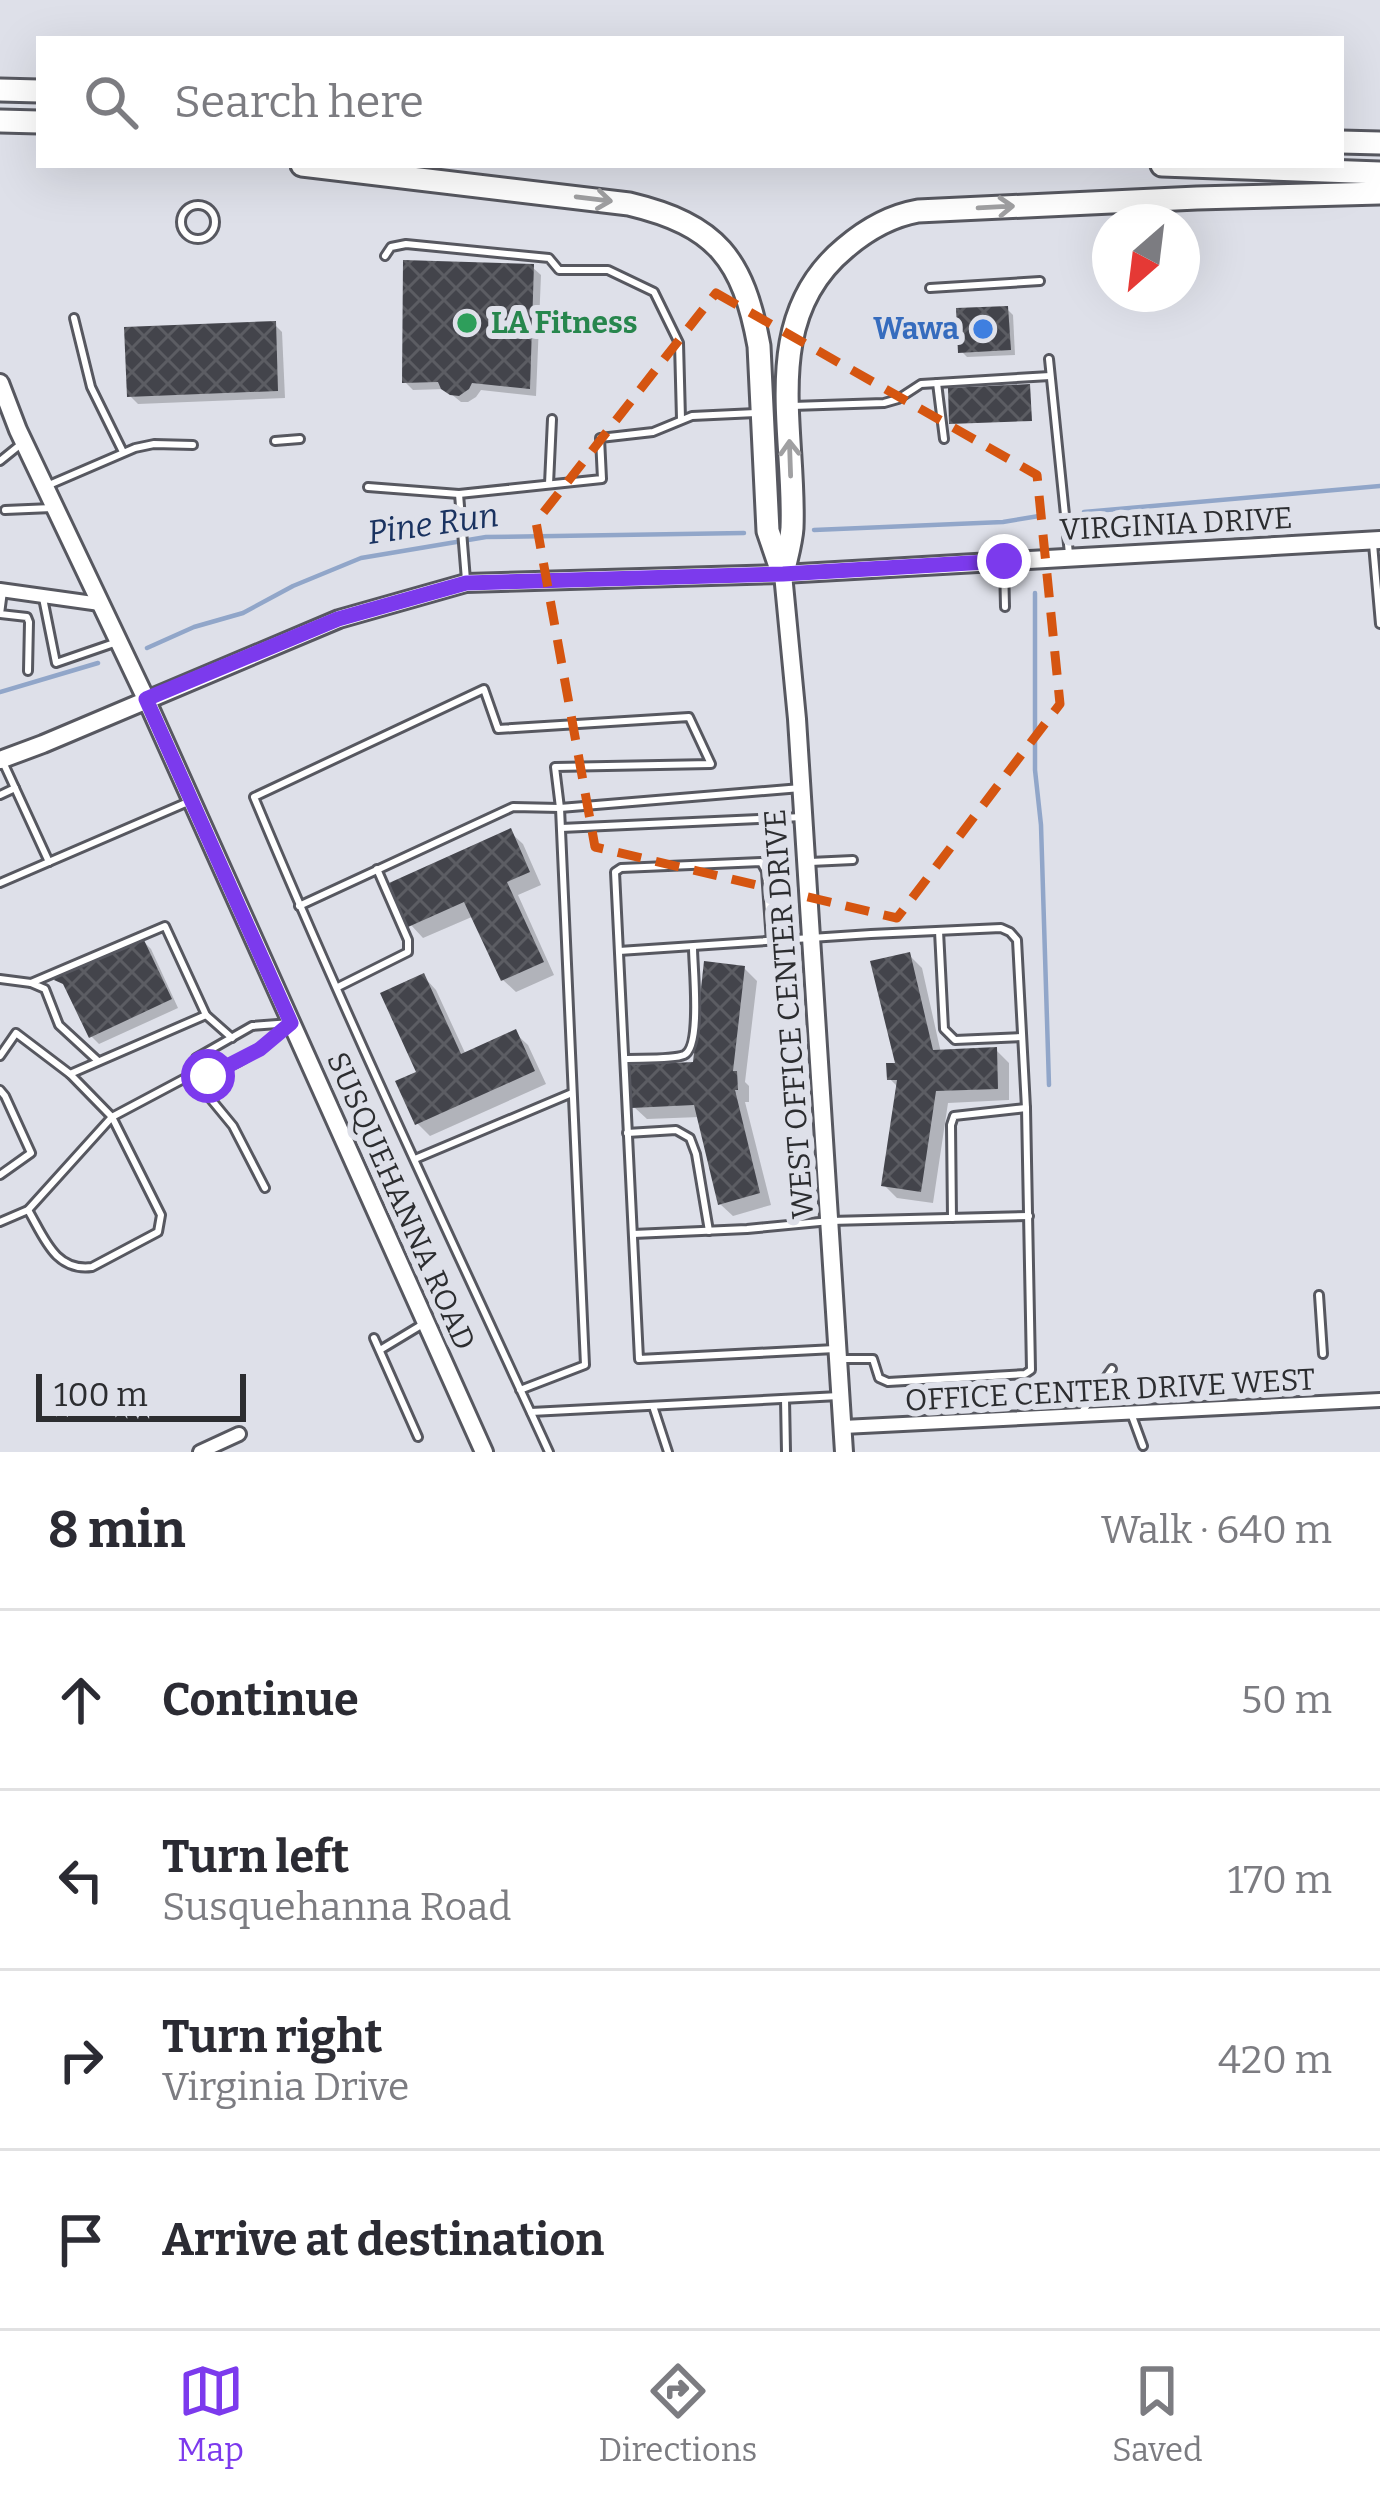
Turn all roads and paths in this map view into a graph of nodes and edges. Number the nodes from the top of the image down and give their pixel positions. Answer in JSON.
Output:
{"nodes":[{"id":1,"x":5,"y":90,"type":"edge"},
{"id":2,"x":36,"y":92,"type":"edge"},
{"id":3,"x":3,"y":121,"type":"edge"},
{"id":4,"x":36,"y":124,"type":"edge"},
{"id":5,"x":1344,"y":142,"type":"edge"},
{"id":6,"x":1380,"y":143,"type":"edge"},
{"id":7,"x":327,"y":168,"type":"edge"},
{"id":8,"x":1244,"y":168,"type":"edge"},
{"id":9,"x":1380,"y":173,"type":"edge"},
{"id":10,"x":1380,"y":193,"type":"edge"},
{"id":11,"x":214,"y":225,"type":"joint"},
{"id":12,"x":385,"y":256,"type":"dead end"},
{"id":13,"x":1040,"y":281,"type":"dead end"},
{"id":14,"x":930,"y":288,"type":"dead end"},
{"id":15,"x":74,"y":318,"type":"dead end"},
{"id":16,"x":1048,"y":359,"type":"dead end"},
{"id":17,"x":1050,"y":376,"type":"junction"},
{"id":18,"x":0,"y":383,"type":"edge"},
{"id":19,"x":938,"y":383,"type":"junction"},
{"id":20,"x":789,"y":406,"type":"junction"},
{"id":21,"x":762,"y":412,"type":"junction"},
{"id":22,"x":552,"y":419,"type":"dead end"},
{"id":23,"x":681,"y":419,"type":"junction"},
{"id":24,"x":300,"y":439,"type":"dead end"},
{"id":25,"x":944,"y":439,"type":"dead end"},
{"id":26,"x":275,"y":441,"type":"dead end"},
{"id":27,"x":24,"y":442,"type":"junction"},
{"id":28,"x":193,"y":445,"type":"dead end"},
{"id":29,"x":123,"y":452,"type":"junction"},
{"id":30,"x":0,"y":461,"type":"edge"},
{"id":31,"x":549,"y":484,"type":"junction"},
{"id":32,"x":46,"y":487,"type":"junction"},
{"id":33,"x":368,"y":487,"type":"dead end"},
{"id":34,"x":459,"y":494,"type":"junction"},
{"id":35,"x":56,"y":508,"type":"junction"},
{"id":36,"x":4,"y":510,"type":"dead end"},
{"id":37,"x":1376,"y":540,"type":"edge"},
{"id":38,"x":1070,"y":557,"type":"junction"},
{"id":39,"x":1004,"y":561,"type":"junction"},
{"id":40,"x":783,"y":574,"type":"junction"},
{"id":41,"x":466,"y":583,"type":"junction"},
{"id":42,"x":2,"y":590,"type":"edge"},
{"id":43,"x":42,"y":594,"type":"junction"},
{"id":44,"x":100,"y":604,"type":"junction"},
{"id":45,"x":1005,"y":608,"type":"dead end"},
{"id":46,"x":1380,"y":624,"type":"edge"},
{"id":47,"x":118,"y":641,"type":"junction"},
{"id":48,"x":28,"y":671,"type":"dead end"},
{"id":49,"x":146,"y":699,"type":"junction"},
{"id":50,"x":1,"y":760,"type":"edge"},
{"id":51,"x":15,"y":788,"type":"junction"},
{"id":52,"x":802,"y":788,"type":"junction"},
{"id":53,"x":0,"y":795,"type":"edge"},
{"id":54,"x":191,"y":801,"type":"junction"},
{"id":55,"x":560,"y":808,"type":"junction"},
{"id":56,"x":803,"y":817,"type":"junction"},
{"id":57,"x":561,"y":828,"type":"junction"},
{"id":58,"x":853,"y":860,"type":"dead end"},
{"id":59,"x":49,"y":862,"type":"junction"},
{"id":60,"x":806,"y":862,"type":"junction"},
{"id":61,"x":377,"y":869,"type":"junction"},
{"id":62,"x":0,"y":883,"type":"edge"},
{"id":63,"x":299,"y":906,"type":"junction"},
{"id":64,"x":939,"y":931,"type":"junction"},
{"id":65,"x":811,"y":939,"type":"junction"},
{"id":66,"x":771,"y":942,"type":"junction"},
{"id":67,"x":693,"y":947,"type":"junction"},
{"id":68,"x":620,"y":951,"type":"junction"},
{"id":69,"x":0,"y":979,"type":"edge"},
{"id":70,"x":31,"y":982,"type":"junction"},
{"id":71,"x":338,"y":986,"type":"junction"},
{"id":72,"x":206,"y":1015,"type":"junction"},
{"id":73,"x":291,"y":1023,"type":"junction"},
{"id":74,"x":1022,"y":1037,"type":"junction"},
{"id":75,"x":232,"y":1038,"type":"junction"},
{"id":76,"x":0,"y":1056,"type":"edge"},
{"id":77,"x":625,"y":1059,"type":"junction"},
{"id":78,"x":98,"y":1062,"type":"junction"},
{"id":79,"x":70,"y":1074,"type":"junction"},
{"id":80,"x":191,"y":1075,"type":"junction"},
{"id":81,"x":0,"y":1090,"type":"edge"},
{"id":82,"x":573,"y":1092,"type":"junction"},
{"id":83,"x":1026,"y":1108,"type":"junction"},
{"id":84,"x":112,"y":1117,"type":"junction"},
{"id":85,"x":627,"y":1133,"type":"junction"},
{"id":86,"x":415,"y":1159,"type":"junction"},
{"id":87,"x":0,"y":1175,"type":"edge"},
{"id":88,"x":266,"y":1188,"type":"dead end"},
{"id":89,"x":28,"y":1210,"type":"junction"},
{"id":90,"x":1029,"y":1216,"type":"junction"},
{"id":91,"x":952,"y":1218,"type":"junction"},
{"id":92,"x":830,"y":1220,"type":"junction"},
{"id":93,"x":0,"y":1222,"type":"edge"},
{"id":94,"x":709,"y":1231,"type":"junction"},
{"id":95,"x":633,"y":1234,"type":"junction"},
{"id":96,"x":1319,"y":1295,"type":"dead end"},
{"id":97,"x":426,"y":1322,"type":"junction"},
{"id":98,"x":374,"y":1338,"type":"dead end"},
{"id":99,"x":380,"y":1350,"type":"junction"},
{"id":100,"x":838,"y":1354,"type":"junction"},
{"id":101,"x":1324,"y":1354,"type":"dead end"},
{"id":102,"x":1112,"y":1369,"type":"dead end"},
{"id":103,"x":520,"y":1390,"type":"junction"},
{"id":104,"x":841,"y":1396,"type":"junction"},
{"id":105,"x":785,"y":1399,"type":"junction"},
{"id":106,"x":1380,"y":1400,"type":"edge"},
{"id":107,"x":653,"y":1406,"type":"junction"},
{"id":108,"x":531,"y":1412,"type":"junction"},
{"id":109,"x":1131,"y":1413,"type":"junction"},
{"id":110,"x":1080,"y":1415,"type":"junction"},
{"id":111,"x":843,"y":1427,"type":"junction"},
{"id":112,"x":239,"y":1434,"type":"dead end"},
{"id":113,"x":418,"y":1436,"type":"dead end"},
{"id":114,"x":1143,"y":1446,"type":"dead end"},
{"id":115,"x":200,"y":1452,"type":"edge"},
{"id":116,"x":484,"y":1452,"type":"edge"},
{"id":117,"x":549,"y":1452,"type":"edge"},
{"id":118,"x":668,"y":1452,"type":"edge"},
{"id":119,"x":786,"y":1452,"type":"edge"},
{"id":120,"x":844,"y":1452,"type":"edge"}],
"edges":[{"from":1,"to":2,"type":"highway"},
{"from":3,"to":4,"type":"highway"},
{"from":5,"to":6,"type":"highway"},
{"from":7,"to":21,"type":"highway","one_way":true},
{"from":8,"to":9,"type":"highway"},
{"from":20,"to":10,"type":"highway","one_way":true},
{"from":11,"to":11,"type":"lane"},
{"from":12,"to":23,"type":"lane"},
{"from":13,"to":14,"type":"lane"},
{"from":15,"to":29,"type":"lane"},
{"from":16,"to":17,"type":"lane"},
{"from":17,"to":19,"type":"lane"},
{"from":17,"to":38,"type":"lane"},
{"from":18,"to":27,"type":"main road","name":"SUSQUEHANNA ROAD"},
{"from":19,"to":20,"type":"lane"},
{"from":19,"to":25,"type":"lane"},
{"from":40,"to":20,"type":"highway","one_way":true},
{"from":21,"to":23,"type":"lane"},
{"from":21,"to":40,"type":"highway"},
{"from":22,"to":31,"type":"lane"},
{"from":23,"to":31,"type":"lane"},
{"from":24,"to":26,"type":"lane"},
{"from":27,"to":30,"type":"lane"},
{"from":27,"to":32,"type":"main road","name":"SUSQUEHANNA ROAD"},
{"from":28,"to":29,"type":"lane"},
{"from":29,"to":32,"type":"lane"},
{"from":31,"to":34,"type":"lane"},
{"from":32,"to":35,"type":"main road","name":"SUSQUEHANNA ROAD"},
{"from":33,"to":34,"type":"lane"},
{"from":34,"to":41,"type":"lane"},
{"from":35,"to":36,"type":"lane"},
{"from":35,"to":44,"type":"main road","name":"SUSQUEHANNA ROAD"},
{"from":37,"to":38,"type":"main road","name":"VIRGINIA DRIVE"},
{"from":37,"to":46,"type":"lane"},
{"from":38,"to":39,"type":"main road","name":"VIRGINIA DRIVE"},
{"from":39,"to":40,"type":"main road","name":"VIRGINIA DRIVE"},
{"from":39,"to":45,"type":"lane"},
{"from":40,"to":41,"type":"main road","name":"VIRGINIA DRIVE"},
{"from":40,"to":52,"type":"main road","name":"WEST OFFICE CENTER DRIVE"},
{"from":41,"to":49,"type":"main road","name":"VIRGINIA DRIVE"},
{"from":42,"to":43,"type":"street"},
{"from":42,"to":48,"type":"lane"},
{"from":43,"to":44,"type":"street"},
{"from":43,"to":47,"type":"lane"},
{"from":44,"to":47,"type":"main road","name":"SUSQUEHANNA ROAD"},
{"from":47,"to":49,"type":"main road","name":"SUSQUEHANNA ROAD"},
{"from":49,"to":50,"type":"main road","name":"VIRGINIA DRIVE"},
{"from":49,"to":54,"type":"main road","name":"SUSQUEHANNA ROAD"},
{"from":50,"to":51,"type":"lane"},
{"from":51,"to":53,"type":"lane"},
{"from":51,"to":59,"type":"lane"},
{"from":52,"to":55,"type":"lane"},
{"from":52,"to":56,"type":"main road","name":"WEST OFFICE CENTER DRIVE"},
{"from":54,"to":59,"type":"lane"},
{"from":54,"to":73,"type":"main road","name":"SUSQUEHANNA ROAD"},
{"from":55,"to":57,"type":"lane"},
{"from":55,"to":61,"type":"lane"},
{"from":55,"to":63,"type":"lane"},
{"from":56,"to":57,"type":"lane"},
{"from":56,"to":60,"type":"main road","name":"WEST OFFICE CENTER DRIVE"},
{"from":57,"to":82,"type":"lane"},
{"from":58,"to":60,"type":"lane"},
{"from":59,"to":62,"type":"lane"},
{"from":60,"to":65,"type":"main road","name":"WEST OFFICE CENTER DRIVE"},
{"from":61,"to":63,"type":"lane"},
{"from":61,"to":71,"type":"lane"},
{"from":63,"to":71,"type":"lane"},
{"from":64,"to":65,"type":"lane"},
{"from":64,"to":74,"type":"lane"},
{"from":64,"to":74,"type":"lane"},
{"from":65,"to":66,"type":"lane"},
{"from":65,"to":92,"type":"main road","name":"WEST OFFICE CENTER DRIVE"},
{"from":66,"to":67,"type":"lane"},
{"from":66,"to":68,"type":"lane"},
{"from":67,"to":68,"type":"lane"},
{"from":67,"to":77,"type":"lane"},
{"from":68,"to":77,"type":"lane"},
{"from":69,"to":70,"type":"lane"},
{"from":70,"to":72,"type":"lane"},
{"from":70,"to":78,"type":"lane"},
{"from":71,"to":86,"type":"lane"},
{"from":72,"to":75,"type":"lane"},
{"from":72,"to":78,"type":"lane"},
{"from":73,"to":75,"type":"lane"},
{"from":73,"to":80,"type":"lane"},
{"from":73,"to":97,"type":"main road","name":"SUSQUEHANNA ROAD"},
{"from":74,"to":83,"type":"lane"},
{"from":75,"to":80,"type":"lane"},
{"from":76,"to":79,"type":"lane"},
{"from":77,"to":85,"type":"lane"},
{"from":78,"to":79,"type":"lane"},
{"from":79,"to":84,"type":"lane"},
{"from":80,"to":84,"type":"lane"},
{"from":80,"to":88,"type":"lane"},
{"from":81,"to":87,"type":"lane"},
{"from":82,"to":86,"type":"lane"},
{"from":82,"to":103,"type":"lane"},
{"from":83,"to":90,"type":"lane"},
{"from":83,"to":91,"type":"lane"},
{"from":84,"to":89,"type":"lane"},
{"from":84,"to":89,"type":"lane"},
{"from":85,"to":94,"type":"lane"},
{"from":85,"to":95,"type":"lane"},
{"from":86,"to":103,"type":"lane"},
{"from":89,"to":93,"type":"lane"},
{"from":90,"to":91,"type":"lane"},
{"from":90,"to":100,"type":"lane"},
{"from":91,"to":92,"type":"lane"},
{"from":92,"to":94,"type":"lane"},
{"from":92,"to":100,"type":"main road","name":"WEST OFFICE CENTER DRIVE"},
{"from":94,"to":95,"type":"lane"},
{"from":95,"to":100,"type":"lane"},
{"from":96,"to":101,"type":"lane"},
{"from":97,"to":99,"type":"lane"},
{"from":97,"to":116,"type":"main road","name":"SUSQUEHANNA ROAD"},
{"from":98,"to":99,"type":"lane"},
{"from":99,"to":113,"type":"lane"},
{"from":100,"to":104,"type":"main road","name":"WEST OFFICE CENTER DRIVE"},
{"from":102,"to":110,"type":"lane"},
{"from":103,"to":108,"type":"lane"},
{"from":104,"to":105,"type":"lane"},
{"from":104,"to":111,"type":"main road","name":"WEST OFFICE CENTER DRIVE"},
{"from":105,"to":107,"type":"lane"},
{"from":105,"to":119,"type":"lane"},
{"from":106,"to":109,"type":"street","name":"OFFICE CENTER DRIVE WEST"},
{"from":107,"to":108,"type":"lane"},
{"from":107,"to":118,"type":"lane"},
{"from":108,"to":117,"type":"lane"},
{"from":109,"to":110,"type":"street","name":"OFFICE CENTER DRIVE WEST"},
{"from":109,"to":114,"type":"lane"},
{"from":110,"to":111,"type":"street","name":"OFFICE CENTER DRIVE WEST"},
{"from":111,"to":120,"type":"main road","name":"WEST OFFICE CENTER DRIVE"},
{"from":112,"to":115,"type":"street"}]}
